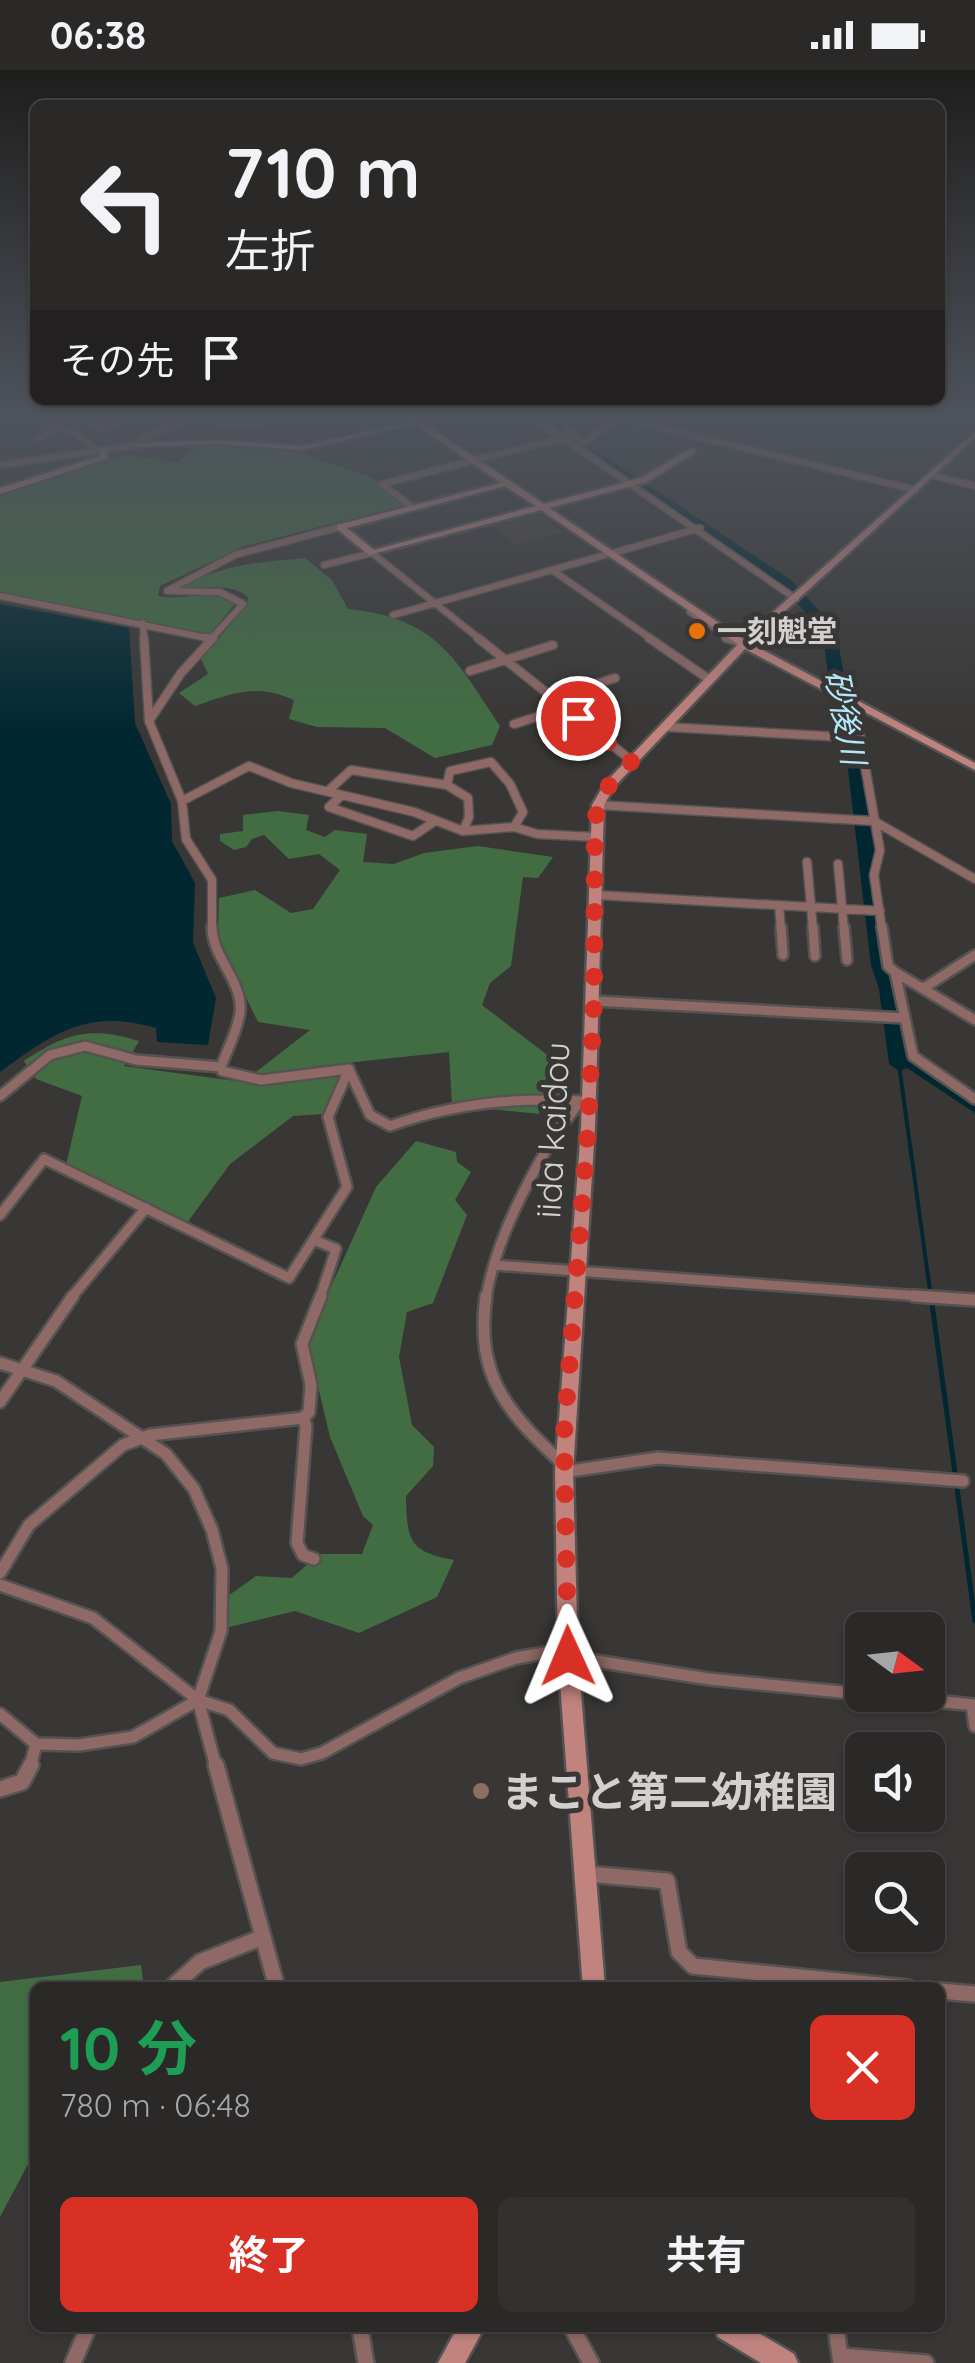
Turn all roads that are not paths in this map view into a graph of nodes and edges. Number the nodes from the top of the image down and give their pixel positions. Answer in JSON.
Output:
{"nodes":[{"id":1,"x":367,"y":519,"type":"edge"},
{"id":2,"x":498,"y":519,"type":"edge"},
{"id":3,"x":557,"y":519,"type":"edge"},
{"id":4,"x":689,"y":519,"type":"edge"},
{"id":5,"x":884,"y":519,"type":"edge"},
{"id":6,"x":340,"y":527,"type":"junction"},
{"id":7,"x":703,"y":527,"type":"junction"},
{"id":8,"x":372,"y":552,"type":"junction"},
{"id":9,"x":609,"y":554,"type":"junction"},
{"id":10,"x":324,"y":565,"type":"dead end"},
{"id":11,"x":552,"y":570,"type":"junction"},
{"id":12,"x":0,"y":596,"type":"edge"},
{"id":13,"x":799,"y":597,"type":"junction"},
{"id":14,"x":434,"y":603,"type":"junction"},
{"id":15,"x":690,"y":612,"type":"joint"},
{"id":16,"x":394,"y":615,"type":"dead end"},
{"id":17,"x":143,"y":623,"type":"junction"},
{"id":18,"x":212,"y":639,"type":"junction"},
{"id":19,"x":744,"y":644,"type":"junction"},
{"id":20,"x":553,"y":645,"type":"dead end"},
{"id":21,"x":504,"y":660,"type":"junction"},
{"id":22,"x":470,"y":670,"type":"dead end"},
{"id":23,"x":615,"y":678,"type":"dead end"},
{"id":24,"x":710,"y":680,"type":"junction"},
{"id":25,"x":553,"y":698,"type":"junction"},
{"id":26,"x":851,"y":702,"type":"junction"},
{"id":27,"x":566,"y":708,"type":"junction"},
{"id":28,"x":149,"y":721,"type":"junction"},
{"id":29,"x":514,"y":724,"type":"dead end"},
{"id":30,"x":667,"y":728,"type":"junction"},
{"id":31,"x":859,"y":737,"type":"junction"},
{"id":32,"x":632,"y":761,"type":"junction"},
{"id":33,"x":975,"y":766,"type":"edge"},
{"id":34,"x":447,"y":785,"type":"junction"},
{"id":35,"x":328,"y":790,"type":"junction"},
{"id":36,"x":342,"y":795,"type":"junction"},
{"id":37,"x":182,"y":801,"type":"junction"},
{"id":38,"x":598,"y":805,"type":"junction"},
{"id":39,"x":435,"y":821,"type":"junction"},
{"id":40,"x":873,"y":821,"type":"junction"},
{"id":41,"x":514,"y":827,"type":"junction"},
{"id":42,"x":463,"y":830,"type":"junction"},
{"id":43,"x":595,"y":837,"type":"junction"},
{"id":44,"x":807,"y":862,"type":"dead end"},
{"id":45,"x":838,"y":864,"type":"dead end"},
{"id":46,"x":974,"y":876,"type":"edge"},
{"id":47,"x":596,"y":896,"type":"junction"},
{"id":48,"x":779,"y":906,"type":"junction"},
{"id":49,"x":812,"y":907,"type":"junction"},
{"id":50,"x":840,"y":909,"type":"junction"},
{"id":51,"x":878,"y":911,"type":"junction"},
{"id":52,"x":783,"y":954,"type":"dead end"},
{"id":53,"x":975,"y":954,"type":"edge"},
{"id":54,"x":815,"y":956,"type":"dead end"},
{"id":55,"x":847,"y":960,"type":"dead end"},
{"id":56,"x":895,"y":972,"type":"junction"},
{"id":57,"x":924,"y":988,"type":"junction"},
{"id":58,"x":594,"y":1001,"type":"junction"},
{"id":59,"x":902,"y":1018,"type":"junction"},
{"id":60,"x":975,"y":1020,"type":"edge"},
{"id":61,"x":221,"y":1067,"type":"junction"},
{"id":62,"x":349,"y":1069,"type":"junction"},
{"id":63,"x":973,"y":1094,"type":"edge"},
{"id":64,"x":0,"y":1096,"type":"edge"},
{"id":65,"x":585,"y":1101,"type":"junction"},
{"id":66,"x":146,"y":1208,"type":"junction"},
{"id":67,"x":0,"y":1215,"type":"edge"},
{"id":68,"x":314,"y":1240,"type":"junction"},
{"id":69,"x":494,"y":1265,"type":"junction"},
{"id":70,"x":578,"y":1270,"type":"junction"},
{"id":71,"x":975,"y":1300,"type":"edge"},
{"id":72,"x":0,"y":1363,"type":"edge"},
{"id":73,"x":22,"y":1370,"type":"junction"},
{"id":74,"x":0,"y":1402,"type":"edge"},
{"id":75,"x":302,"y":1418,"type":"junction"},
{"id":76,"x":138,"y":1438,"type":"junction"},
{"id":77,"x":564,"y":1468,"type":"junction"},
{"id":78,"x":962,"y":1481,"type":"dead end"},
{"id":79,"x":314,"y":1559,"type":"dead end"},
{"id":80,"x":0,"y":1574,"type":"edge"},
{"id":81,"x":0,"y":1585,"type":"edge"},
{"id":82,"x":568,"y":1656,"type":"junction"},
{"id":83,"x":845,"y":1692,"type":"edge"},
{"id":84,"x":198,"y":1700,"type":"junction"},
{"id":85,"x":945,"y":1702,"type":"edge"},
{"id":86,"x":974,"y":1705,"type":"edge"},
{"id":87,"x":0,"y":1714,"type":"edge"},
{"id":88,"x":975,"y":1726,"type":"edge"},
{"id":89,"x":36,"y":1744,"type":"junction"},
{"id":90,"x":0,"y":1789,"type":"edge"},
{"id":91,"x":587,"y":1874,"type":"junction"},
{"id":92,"x":264,"y":1937,"type":"junction"},
{"id":93,"x":176,"y":1982,"type":"edge"},
{"id":94,"x":275,"y":1982,"type":"edge"},
{"id":95,"x":594,"y":1982,"type":"edge"},
{"id":96,"x":811,"y":1982,"type":"edge"},
{"id":97,"x":945,"y":1991,"type":"edge"},
{"id":98,"x":975,"y":1994,"type":"edge"},
{"id":99,"x":86,"y":2332,"type":"edge"},
{"id":100,"x":361,"y":2332,"type":"edge"},
{"id":101,"x":470,"y":2332,"type":"edge"},
{"id":102,"x":574,"y":2332,"type":"edge"},
{"id":103,"x":734,"y":2332,"type":"edge"},
{"id":104,"x":837,"y":2332,"type":"edge"},
{"id":105,"x":841,"y":2359,"type":"edge"},
{"id":106,"x":73,"y":2363,"type":"edge"},
{"id":107,"x":366,"y":2363,"type":"edge"},
{"id":108,"x":451,"y":2363,"type":"edge"},
{"id":109,"x":591,"y":2363,"type":"edge"},
{"id":110,"x":785,"y":2363,"type":"edge"},
{"id":111,"x":926,"y":2363,"type":"edge"}],
"edges":[{"from":1,"to":6,"type":"street"},
{"from":2,"to":8,"type":"street"},
{"from":3,"to":9,"type":"street"},
{"from":4,"to":7,"type":"street"},
{"from":5,"to":13,"type":"street"},
{"from":6,"to":8,"type":"street"},
{"from":6,"to":18,"type":"street"},
{"from":7,"to":9,"type":"street"},
{"from":7,"to":13,"type":"street"},
{"from":8,"to":10,"type":"street"},
{"from":8,"to":14,"type":"street"},
{"from":9,"to":11,"type":"street"},
{"from":9,"to":15,"type":"street"},
{"from":9,"to":19,"type":"street"},
{"from":11,"to":14,"type":"street"},
{"from":11,"to":24,"type":"street"},
{"from":12,"to":17,"type":"street"},
{"from":13,"to":19,"type":"street"},
{"from":14,"to":16,"type":"street"},
{"from":14,"to":21,"type":"street"},
{"from":15,"to":19,"type":"street"},
{"from":17,"to":18,"type":"street"},
{"from":17,"to":28,"type":"street"},
{"from":18,"to":28,"type":"street"},
{"from":19,"to":24,"type":"street"},
{"from":19,"to":26,"type":"street"},
{"from":20,"to":21,"type":"street"},
{"from":21,"to":22,"type":"street"},
{"from":21,"to":25,"type":"street"},
{"from":23,"to":25,"type":"street"},
{"from":24,"to":30,"type":"street"},
{"from":25,"to":27,"type":"street"},
{"from":26,"to":31,"type":"street"},
{"from":26,"to":33,"type":"street"},
{"from":27,"to":29,"type":"street"},
{"from":27,"to":32,"type":"street"},
{"from":28,"to":37,"type":"street"},
{"from":30,"to":31,"type":"street"},
{"from":30,"to":32,"type":"street"},
{"from":31,"to":40,"type":"street"},
{"from":32,"to":38,"type":"street"},
{"from":34,"to":35,"type":"street"},
{"from":34,"to":41,"type":"street"},
{"from":34,"to":42,"type":"street"},
{"from":35,"to":36,"type":"street"},
{"from":35,"to":37,"type":"street"},
{"from":36,"to":39,"type":"street"},
{"from":36,"to":39,"type":"street"},
{"from":37,"to":61,"type":"street"},
{"from":38,"to":40,"type":"street"},
{"from":38,"to":43,"type":"street","name":"iida kaidou"},
{"from":39,"to":42,"type":"street"},
{"from":40,"to":46,"type":"street"},
{"from":40,"to":51,"type":"street"},
{"from":41,"to":42,"type":"street"},
{"from":41,"to":43,"type":"street"},
{"from":43,"to":47,"type":"street","name":"iida kaidou"},
{"from":44,"to":49,"type":"street"},
{"from":45,"to":50,"type":"street"},
{"from":47,"to":48,"type":"street"},
{"from":47,"to":58,"type":"street","name":"iida kaidou"},
{"from":48,"to":49,"type":"street"},
{"from":48,"to":52,"type":"street"},
{"from":49,"to":50,"type":"street"},
{"from":49,"to":54,"type":"street"},
{"from":50,"to":51,"type":"street"},
{"from":50,"to":55,"type":"street"},
{"from":51,"to":56,"type":"street"},
{"from":53,"to":57,"type":"street"},
{"from":56,"to":57,"type":"street"},
{"from":56,"to":59,"type":"street"},
{"from":57,"to":60,"type":"street"},
{"from":58,"to":59,"type":"street"},
{"from":58,"to":65,"type":"street","name":"iida kaidou"},
{"from":59,"to":63,"type":"street"},
{"from":61,"to":62,"type":"street"},
{"from":61,"to":64,"type":"street"},
{"from":62,"to":65,"type":"street"},
{"from":62,"to":68,"type":"street"},
{"from":65,"to":69,"type":"street"},
{"from":65,"to":70,"type":"street","name":"iida kaidou"},
{"from":66,"to":67,"type":"street"},
{"from":66,"to":68,"type":"street"},
{"from":66,"to":73,"type":"street"},
{"from":68,"to":75,"type":"street"},
{"from":69,"to":70,"type":"street"},
{"from":69,"to":77,"type":"street"},
{"from":70,"to":71,"type":"street"},
{"from":70,"to":77,"type":"street","name":"iida kaidou"},
{"from":72,"to":73,"type":"street"},
{"from":73,"to":74,"type":"street"},
{"from":73,"to":76,"type":"street"},
{"from":75,"to":76,"type":"street"},
{"from":75,"to":79,"type":"street"},
{"from":76,"to":80,"type":"street"},
{"from":76,"to":84,"type":"street"},
{"from":77,"to":78,"type":"street"},
{"from":77,"to":82,"type":"street","name":"iida kaidou"},
{"from":81,"to":84,"type":"street"},
{"from":82,"to":83,"type":"street"},
{"from":82,"to":84,"type":"street"},
{"from":82,"to":91,"type":"street","name":"iida kaidou"},
{"from":84,"to":89,"type":"street"},
{"from":84,"to":92,"type":"street"},
{"from":85,"to":86,"type":"street"},
{"from":86,"to":88,"type":"street"},
{"from":87,"to":89,"type":"street"},
{"from":89,"to":90,"type":"street"},
{"from":91,"to":95,"type":"street","name":"iida kaidou"},
{"from":91,"to":96,"type":"street"},
{"from":92,"to":93,"type":"street"},
{"from":92,"to":94,"type":"street"},
{"from":97,"to":98,"type":"street"},
{"from":99,"to":106,"type":"street"},
{"from":100,"to":107,"type":"street"},
{"from":101,"to":108,"type":"street"},
{"from":102,"to":109,"type":"street"},
{"from":103,"to":110,"type":"street"},
{"from":104,"to":105,"type":"street"},
{"from":105,"to":111,"type":"street"}]}
